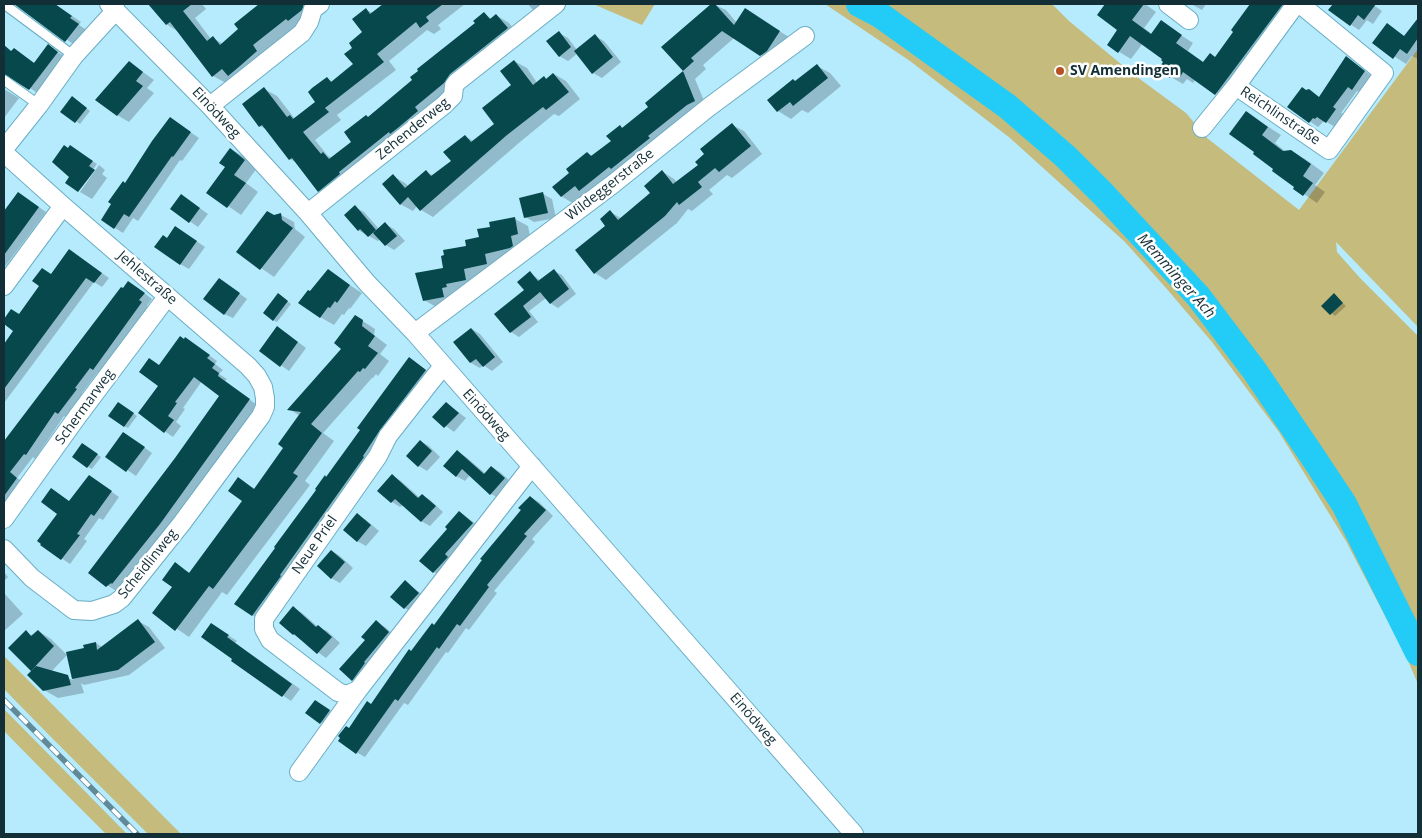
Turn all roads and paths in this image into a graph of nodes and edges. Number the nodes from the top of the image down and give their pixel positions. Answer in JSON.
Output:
{"nodes":[{"id":1,"x":4,"y":4,"type":"edge"},
{"id":2,"x":320,"y":4,"type":"edge"},
{"id":3,"x":556,"y":4,"type":"edge"},
{"id":4,"x":1168,"y":4,"type":"edge"},
{"id":5,"x":1296,"y":4,"type":"edge"},
{"id":6,"x":1300,"y":4,"type":"edge"},
{"id":7,"x":112,"y":7,"type":"edge"},
{"id":8,"x":1189,"y":20,"type":"dead end"},
{"id":9,"x":804,"y":36,"type":"dead end"},
{"id":10,"x":74,"y":56,"type":"junction"},
{"id":11,"x":4,"y":80,"type":"edge"},
{"id":12,"x":1236,"y":86,"type":"junction"},
{"id":13,"x":39,"y":105,"type":"junction"},
{"id":14,"x":210,"y":106,"type":"junction"},
{"id":15,"x":1202,"y":128,"type":"dead end"},
{"id":16,"x":4,"y":151,"type":"edge"},
{"id":17,"x":62,"y":206,"type":"junction"},
{"id":18,"x":308,"y":213,"type":"junction"},
{"id":19,"x":4,"y":286,"type":"edge"},
{"id":20,"x":168,"y":297,"type":"junction"},
{"id":21,"x":415,"y":333,"type":"junction"},
{"id":22,"x":442,"y":366,"type":"junction"},
{"id":23,"x":261,"y":416,"type":"joint"},
{"id":24,"x":532,"y":466,"type":"junction"},
{"id":25,"x":4,"y":519,"type":"edge"},
{"id":26,"x":4,"y":549,"type":"edge"},
{"id":27,"x":358,"y":690,"type":"junction"},
{"id":28,"x":300,"y":772,"type":"dead end"},
{"id":29,"x":854,"y":834,"type":"edge"}],
"edges":[{"from":1,"to":10,"type":"lane"},
{"from":2,"to":14,"type":"street"},
{"from":3,"to":18,"type":"street","name":"Zehenderweg"},
{"from":4,"to":8,"type":"street"},
{"from":5,"to":12,"type":"street","name":"Reichlinstraße"},
{"from":6,"to":12,"type":"street","name":"Reichlinstraße"},
{"from":7,"to":10,"type":"street"},
{"from":7,"to":14,"type":"street","name":"Einödweg"},
{"from":9,"to":21,"type":"street","name":"Wildeggerstraße"},
{"from":10,"to":13,"type":"street"},
{"from":11,"to":13,"type":"lane"},
{"from":12,"to":15,"type":"street","name":"Reichlinstraße"},
{"from":13,"to":16,"type":"street"},
{"from":14,"to":18,"type":"street","name":"Einödweg"},
{"from":16,"to":17,"type":"street","name":"Jehlestraße"},
{"from":17,"to":19,"type":"street"},
{"from":17,"to":20,"type":"street","name":"Jehlestraße"},
{"from":18,"to":21,"type":"street","name":"Einödweg"},
{"from":20,"to":23,"type":"street","name":"Jehlestraße"},
{"from":20,"to":25,"type":"street","name":"Schermarweg"},
{"from":21,"to":22,"type":"street","name":"Einödweg"},
{"from":22,"to":24,"type":"street","name":"Einödweg"},
{"from":22,"to":27,"type":"street","name":"Neue Priel"},
{"from":23,"to":26,"type":"street","name":"Scheidlinweg"},
{"from":24,"to":27,"type":"street"},
{"from":24,"to":29,"type":"street","name":"Einödweg"},
{"from":27,"to":28,"type":"street"}]}
